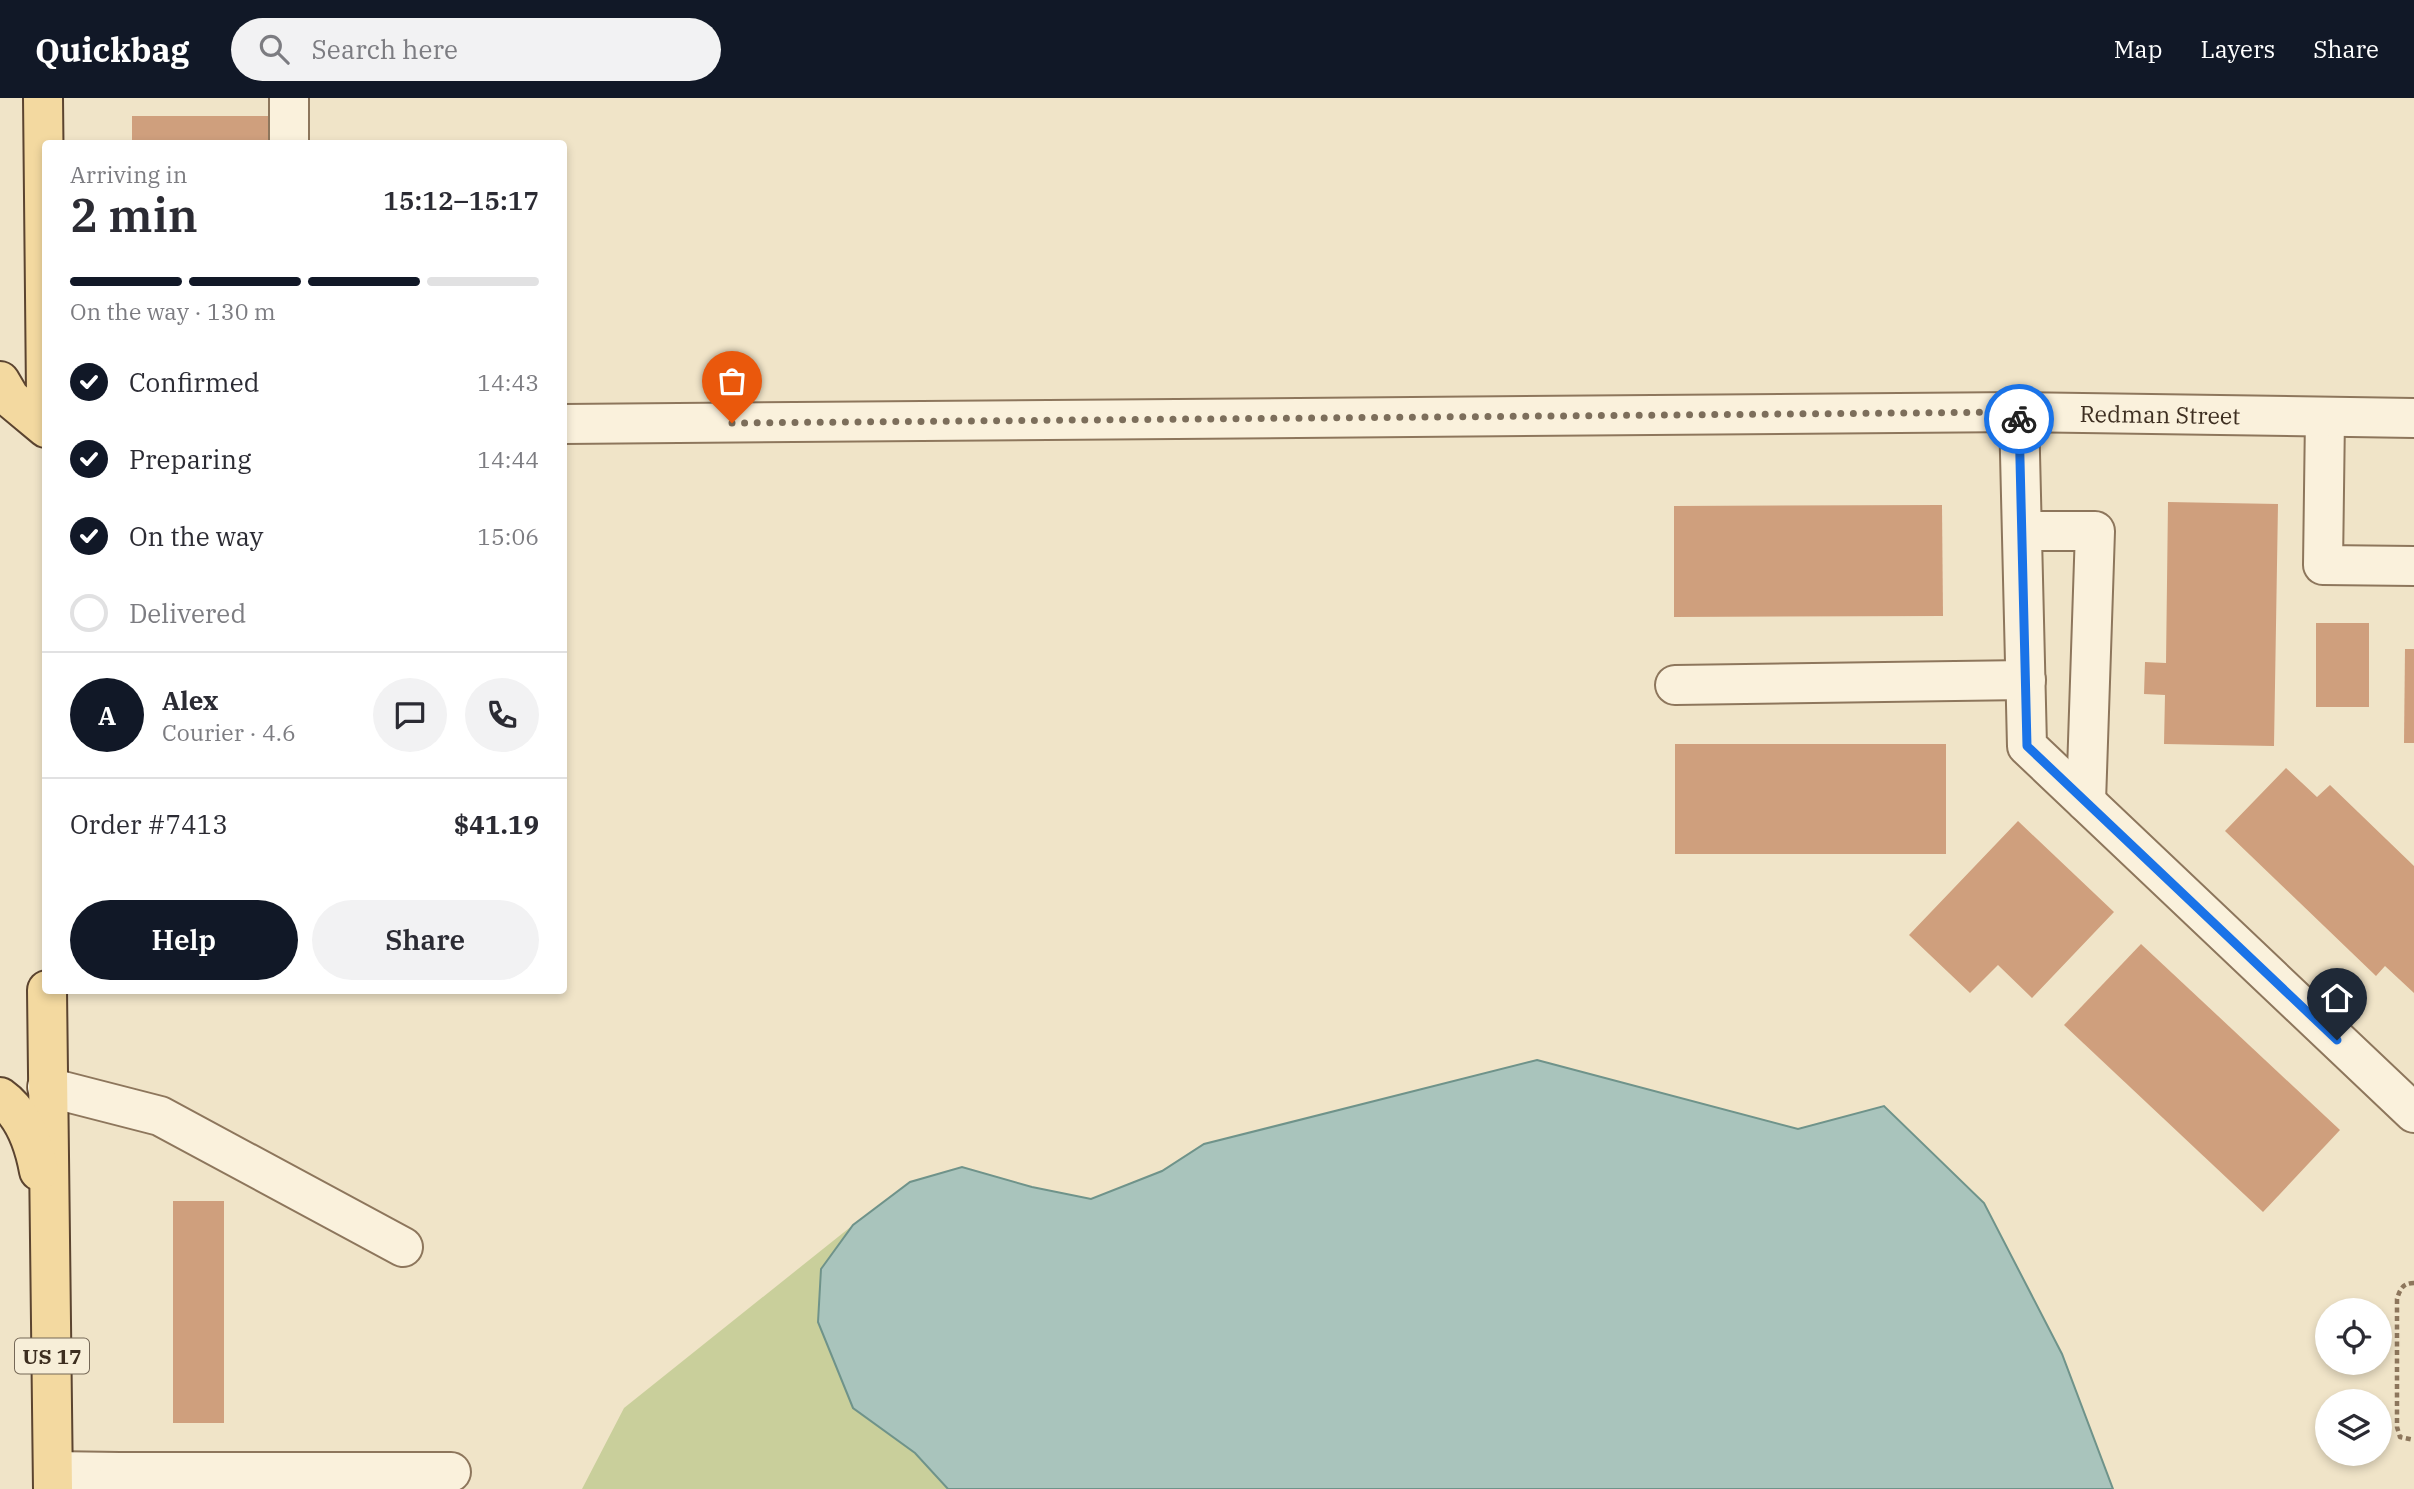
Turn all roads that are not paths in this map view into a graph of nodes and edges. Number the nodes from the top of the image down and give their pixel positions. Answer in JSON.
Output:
{"nodes":[{"id":1,"x":43,"y":98,"type":"edge"},
{"id":2,"x":289,"y":98,"type":"edge"},
{"id":3,"x":43,"y":140,"type":"edge"},
{"id":4,"x":289,"y":140,"type":"edge"},
{"id":5,"x":0,"y":381,"type":"edge"},
{"id":6,"x":2019,"y":412,"type":"junction"},
{"id":7,"x":2325,"y":417,"type":"junction"},
{"id":8,"x":2414,"y":418,"type":"edge"},
{"id":9,"x":567,"y":424,"type":"edge"},
{"id":10,"x":42,"y":425,"type":"edge"},
{"id":11,"x":2022,"y":531,"type":"junction"},
{"id":12,"x":2414,"y":566,"type":"edge"},
{"id":13,"x":2026,"y":680,"type":"junction"},
{"id":14,"x":1675,"y":685,"type":"dead end"},
{"id":15,"x":2086,"y":802,"type":"junction"},
{"id":16,"x":47,"y":994,"type":"edge"},
{"id":17,"x":47,"y":1087,"type":"junction"},
{"id":18,"x":0,"y":1097,"type":"edge"},
{"id":19,"x":2414,"y":1113,"type":"edge"},
{"id":20,"x":50,"y":1224,"type":"junction"},
{"id":21,"x":403,"y":1247,"type":"dead end"},
{"id":22,"x":451,"y":1472,"type":"dead end"},
{"id":23,"x":53,"y":1480,"type":"edge"},
{"id":24,"x":119,"y":1481,"type":"edge"}],
"edges":[{"from":1,"to":3,"type":"main road"},
{"from":2,"to":4,"type":"lane"},
{"from":5,"to":10,"type":"main road"},
{"from":6,"to":7,"type":"lane","name":"Redman Street"},
{"from":6,"to":9,"type":"lane","name":"Redman Street"},
{"from":6,"to":11,"type":"lane"},
{"from":7,"to":8,"type":"lane","name":"Redman Street"},
{"from":7,"to":12,"type":"lane"},
{"from":11,"to":13,"type":"lane"},
{"from":11,"to":15,"type":"lane"},
{"from":13,"to":14,"type":"lane"},
{"from":13,"to":15,"type":"lane"},
{"from":15,"to":19,"type":"lane"},
{"from":16,"to":17,"type":"main road","number":"US 17"},
{"from":17,"to":20,"type":"main road","number":"US 17"},
{"from":17,"to":21,"type":"lane"},
{"from":18,"to":20,"type":"main road"},
{"from":20,"to":23,"type":"main road","number":"US 17"},
{"from":22,"to":24,"type":"lane"},
{"from":23,"to":24,"type":"lane"}]}
